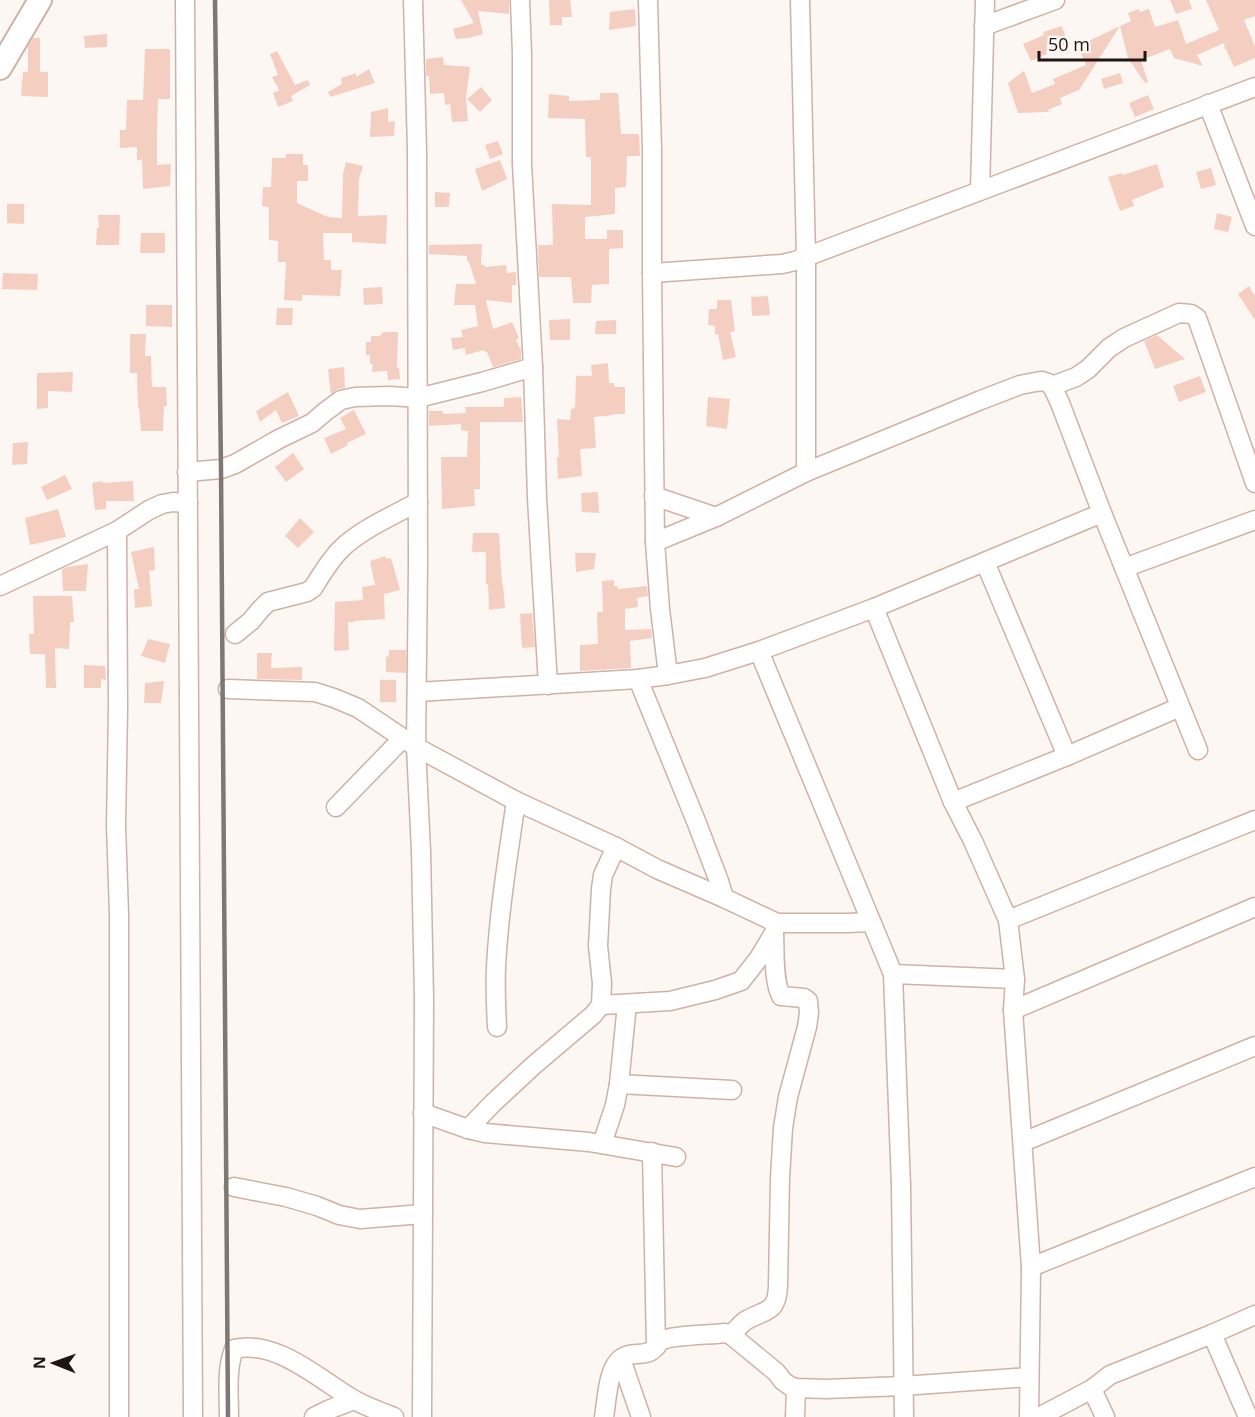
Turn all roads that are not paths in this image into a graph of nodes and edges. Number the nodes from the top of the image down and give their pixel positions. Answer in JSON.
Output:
{"nodes":[{"id":1,"x":40,"y":0,"type":"edge"},
{"id":2,"x":185,"y":0,"type":"edge"},
{"id":3,"x":413,"y":0,"type":"edge"},
{"id":4,"x":520,"y":0,"type":"edge"},
{"id":5,"x":648,"y":0,"type":"edge"},
{"id":6,"x":800,"y":0,"type":"edge"},
{"id":7,"x":985,"y":0,"type":"edge"},
{"id":8,"x":1055,"y":0,"type":"edge"},
{"id":9,"x":984,"y":26,"type":"junction"},
{"id":10,"x":0,"y":68,"type":"edge"},
{"id":11,"x":1255,"y":87,"type":"edge"},
{"id":12,"x":1208,"y":104,"type":"junction"},
{"id":13,"x":980,"y":190,"type":"junction"},
{"id":14,"x":1255,"y":226,"type":"edge"},
{"id":15,"x":806,"y":256,"type":"junction"},
{"id":16,"x":652,"y":273,"type":"junction"},
{"id":17,"x":532,"y":367,"type":"junction"},
{"id":18,"x":1052,"y":386,"type":"junction"},
{"id":19,"x":418,"y":398,"type":"junction"},
{"id":20,"x":187,"y":472,"type":"junction"},
{"id":21,"x":806,"y":472,"type":"junction"},
{"id":22,"x":1255,"y":483,"type":"edge"},
{"id":23,"x":654,"y":496,"type":"junction"},
{"id":24,"x":418,"y":502,"type":"junction"},
{"id":25,"x":188,"y":503,"type":"junction"},
{"id":26,"x":1102,"y":513,"type":"junction"},
{"id":27,"x":716,"y":517,"type":"junction"},
{"id":28,"x":1255,"y":520,"type":"edge"},
{"id":29,"x":117,"y":531,"type":"junction"},
{"id":30,"x":655,"y":542,"type":"junction"},
{"id":31,"x":985,"y":562,"type":"junction"},
{"id":32,"x":1124,"y":568,"type":"junction"},
{"id":33,"x":0,"y":586,"type":"edge"},
{"id":34,"x":874,"y":608,"type":"junction"},
{"id":35,"x":235,"y":634,"type":"dead end"},
{"id":36,"x":759,"y":651,"type":"junction"},
{"id":37,"x":668,"y":675,"type":"junction"},
{"id":38,"x":638,"y":679,"type":"junction"},
{"id":39,"x":548,"y":685,"type":"junction"},
{"id":40,"x":228,"y":689,"type":"dead end"},
{"id":41,"x":417,"y":692,"type":"junction"},
{"id":42,"x":1180,"y":707,"type":"junction"},
{"id":43,"x":410,"y":742,"type":"junction"},
{"id":44,"x":1198,"y":750,"type":"dead end"},
{"id":45,"x":1067,"y":756,"type":"junction"},
{"id":46,"x":516,"y":801,"type":"junction"},
{"id":47,"x":953,"y":802,"type":"junction"},
{"id":48,"x":336,"y":807,"type":"dead end"},
{"id":49,"x":1255,"y":820,"type":"edge"},
{"id":50,"x":616,"y":847,"type":"junction"},
{"id":51,"x":724,"y":898,"type":"junction"},
{"id":52,"x":1255,"y":907,"type":"edge"},
{"id":53,"x":1008,"y":920,"type":"junction"},
{"id":54,"x":871,"y":922,"type":"junction"},
{"id":55,"x":776,"y":928,"type":"junction"},
{"id":56,"x":893,"y":974,"type":"junction"},
{"id":57,"x":777,"y":979,"type":"junction"},
{"id":58,"x":1015,"y":979,"type":"junction"},
{"id":59,"x":741,"y":981,"type":"junction"},
{"id":60,"x":627,"y":1004,"type":"junction"},
{"id":61,"x":600,"y":1005,"type":"junction"},
{"id":62,"x":1013,"y":1010,"type":"junction"},
{"id":63,"x":497,"y":1027,"type":"dead end"},
{"id":64,"x":1255,"y":1046,"type":"edge"},
{"id":65,"x":619,"y":1084,"type":"junction"},
{"id":66,"x":732,"y":1090,"type":"dead end"},
{"id":67,"x":423,"y":1113,"type":"junction"},
{"id":68,"x":468,"y":1129,"type":"junction"},
{"id":69,"x":1023,"y":1142,"type":"junction"},
{"id":70,"x":602,"y":1144,"type":"junction"},
{"id":71,"x":651,"y":1152,"type":"junction"},
{"id":72,"x":676,"y":1157,"type":"dead end"},
{"id":73,"x":1255,"y":1177,"type":"edge"},
{"id":74,"x":234,"y":1187,"type":"dead end"},
{"id":75,"x":423,"y":1214,"type":"junction"},
{"id":76,"x":1031,"y":1267,"type":"junction"},
{"id":77,"x":1255,"y":1316,"type":"edge"},
{"id":78,"x":1212,"y":1334,"type":"junction"},
{"id":79,"x":731,"y":1335,"type":"junction"},
{"id":80,"x":656,"y":1347,"type":"junction"},
{"id":81,"x":621,"y":1359,"type":"junction"},
{"id":82,"x":1029,"y":1377,"type":"junction"},
{"id":83,"x":903,"y":1386,"type":"junction"},
{"id":84,"x":796,"y":1388,"type":"junction"},
{"id":85,"x":1092,"y":1389,"type":"junction"},
{"id":86,"x":354,"y":1400,"type":"junction"},
{"id":87,"x":119,"y":1417,"type":"edge"},
{"id":88,"x":193,"y":1417,"type":"edge"},
{"id":89,"x":229,"y":1417,"type":"edge"},
{"id":90,"x":314,"y":1417,"type":"edge"},
{"id":91,"x":394,"y":1417,"type":"edge"},
{"id":92,"x":422,"y":1417,"type":"edge"},
{"id":93,"x":604,"y":1417,"type":"edge"},
{"id":94,"x":641,"y":1417,"type":"edge"},
{"id":95,"x":795,"y":1417,"type":"edge"},
{"id":96,"x":904,"y":1417,"type":"edge"},
{"id":97,"x":1029,"y":1417,"type":"edge"},
{"id":98,"x":1039,"y":1417,"type":"edge"},
{"id":99,"x":1105,"y":1417,"type":"edge"},
{"id":100,"x":1248,"y":1417,"type":"edge"}],
"edges":[{"from":1,"to":10,"type":"main road"},
{"from":2,"to":20,"type":"street"},
{"from":3,"to":19,"type":"street"},
{"from":4,"to":17,"type":"street"},
{"from":5,"to":16,"type":"street"},
{"from":6,"to":15,"type":"street"},
{"from":7,"to":9,"type":"street"},
{"from":8,"to":9,"type":"street"},
{"from":9,"to":13,"type":"street"},
{"from":11,"to":12,"type":"street"},
{"from":12,"to":13,"type":"street"},
{"from":12,"to":14,"type":"street"},
{"from":13,"to":15,"type":"street"},
{"from":15,"to":16,"type":"street"},
{"from":15,"to":21,"type":"street"},
{"from":16,"to":23,"type":"street"},
{"from":17,"to":19,"type":"street"},
{"from":17,"to":39,"type":"street"},
{"from":18,"to":21,"type":"street"},
{"from":18,"to":22,"type":"street"},
{"from":18,"to":26,"type":"street"},
{"from":19,"to":20,"type":"street"},
{"from":19,"to":24,"type":"street"},
{"from":20,"to":25,"type":"street"},
{"from":21,"to":27,"type":"street"},
{"from":23,"to":27,"type":"street"},
{"from":23,"to":30,"type":"street"},
{"from":24,"to":35,"type":"street"},
{"from":24,"to":41,"type":"street"},
{"from":25,"to":29,"type":"street"},
{"from":25,"to":88,"type":"street"},
{"from":26,"to":31,"type":"street"},
{"from":26,"to":32,"type":"street"},
{"from":27,"to":30,"type":"street"},
{"from":28,"to":32,"type":"street"},
{"from":29,"to":33,"type":"street"},
{"from":29,"to":87,"type":"street"},
{"from":30,"to":37,"type":"street"},
{"from":31,"to":34,"type":"street"},
{"from":31,"to":45,"type":"street"},
{"from":32,"to":42,"type":"street"},
{"from":34,"to":36,"type":"street"},
{"from":34,"to":47,"type":"street"},
{"from":36,"to":37,"type":"street"},
{"from":36,"to":54,"type":"street"},
{"from":37,"to":38,"type":"street"},
{"from":38,"to":39,"type":"street"},
{"from":38,"to":51,"type":"street"},
{"from":39,"to":41,"type":"street"},
{"from":40,"to":43,"type":"street"},
{"from":41,"to":43,"type":"street"},
{"from":42,"to":44,"type":"street"},
{"from":42,"to":45,"type":"street"},
{"from":43,"to":46,"type":"street"},
{"from":43,"to":48,"type":"street"},
{"from":43,"to":67,"type":"street"},
{"from":45,"to":47,"type":"street"},
{"from":46,"to":50,"type":"street"},
{"from":46,"to":63,"type":"street"},
{"from":47,"to":53,"type":"street"},
{"from":49,"to":53,"type":"street"},
{"from":50,"to":51,"type":"street"},
{"from":50,"to":61,"type":"street"},
{"from":51,"to":55,"type":"street"},
{"from":52,"to":62,"type":"street"},
{"from":53,"to":58,"type":"street"},
{"from":54,"to":55,"type":"street"},
{"from":54,"to":56,"type":"street"},
{"from":55,"to":57,"type":"street"},
{"from":55,"to":59,"type":"street"},
{"from":56,"to":58,"type":"street"},
{"from":56,"to":83,"type":"street"},
{"from":57,"to":59,"type":"street"},
{"from":57,"to":79,"type":"street"},
{"from":58,"to":62,"type":"street"},
{"from":59,"to":60,"type":"street"},
{"from":60,"to":61,"type":"street"},
{"from":60,"to":65,"type":"street"},
{"from":61,"to":68,"type":"street"},
{"from":62,"to":69,"type":"street"},
{"from":64,"to":69,"type":"street"},
{"from":65,"to":66,"type":"street"},
{"from":65,"to":70,"type":"street"},
{"from":67,"to":68,"type":"street"},
{"from":67,"to":75,"type":"street"},
{"from":68,"to":70,"type":"street"},
{"from":69,"to":76,"type":"street"},
{"from":70,"to":71,"type":"street"},
{"from":71,"to":72,"type":"street"},
{"from":71,"to":80,"type":"street"},
{"from":73,"to":76,"type":"street"},
{"from":74,"to":75,"type":"street"},
{"from":75,"to":92,"type":"street"},
{"from":76,"to":82,"type":"street"},
{"from":77,"to":78,"type":"street"},
{"from":78,"to":85,"type":"street"},
{"from":78,"to":100,"type":"street"},
{"from":79,"to":80,"type":"street"},
{"from":79,"to":84,"type":"street"},
{"from":80,"to":81,"type":"street"},
{"from":81,"to":93,"type":"street"},
{"from":81,"to":94,"type":"street"},
{"from":82,"to":83,"type":"street"},
{"from":82,"to":97,"type":"street"},
{"from":83,"to":84,"type":"street"},
{"from":83,"to":96,"type":"street"},
{"from":84,"to":95,"type":"street"},
{"from":85,"to":98,"type":"street"},
{"from":85,"to":99,"type":"street"},
{"from":86,"to":89,"type":"street"},
{"from":86,"to":90,"type":"street"},
{"from":86,"to":91,"type":"street"}]}
